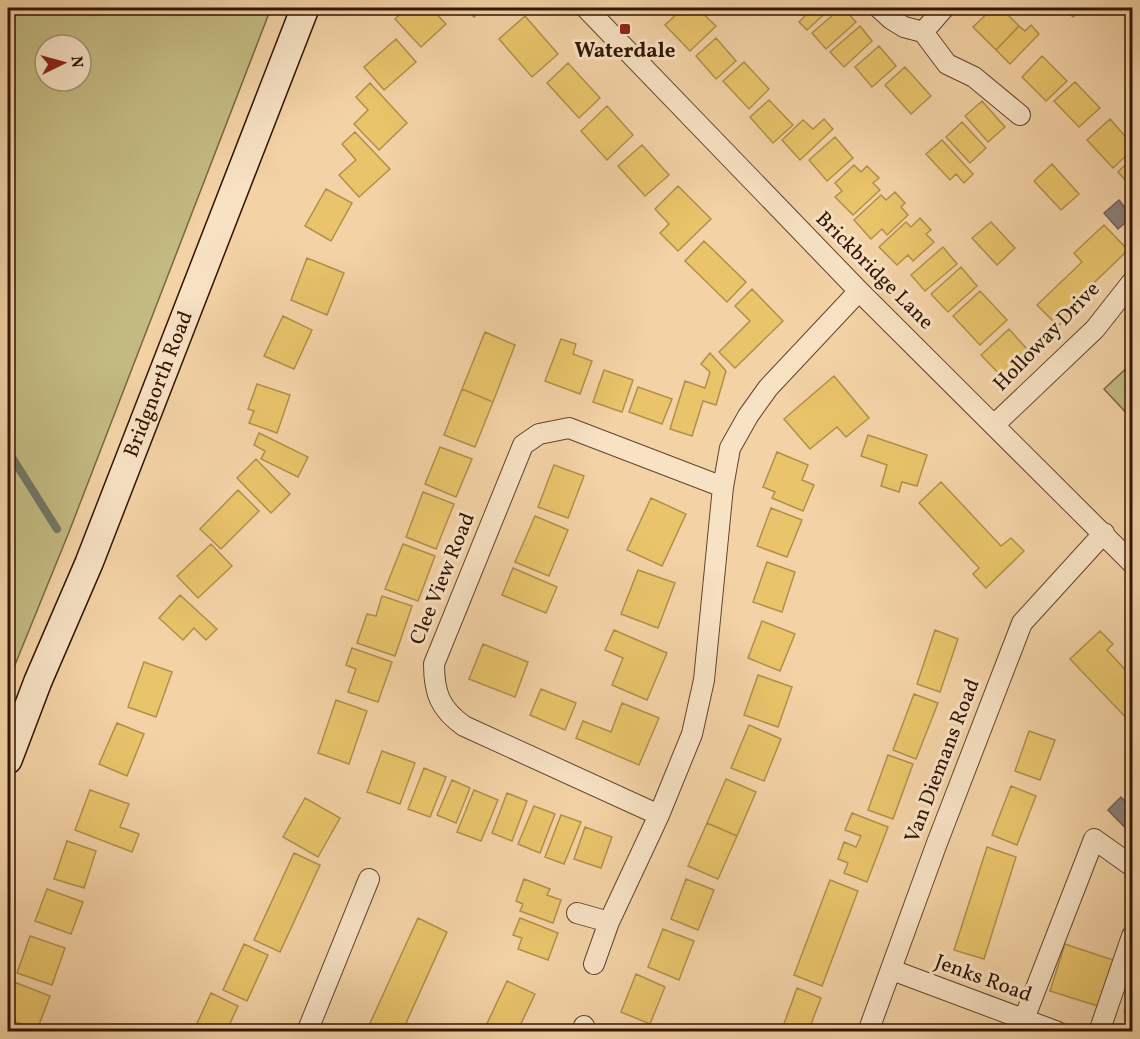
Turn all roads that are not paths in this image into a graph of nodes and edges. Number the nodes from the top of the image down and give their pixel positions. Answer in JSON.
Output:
{"nodes":[{"id":1,"x":305,"y":8,"type":"edge"},
{"id":2,"x":586,"y":8,"type":"edge"},
{"id":3,"x":879,"y":8,"type":"edge"},
{"id":4,"x":944,"y":8,"type":"edge"},
{"id":5,"x":923,"y":32,"type":"junction"},
{"id":6,"x":1020,"y":114,"type":"dead end"},
{"id":7,"x":1132,"y":282,"type":"edge"},
{"id":8,"x":859,"y":291,"type":"junction"},
{"id":9,"x":994,"y":425,"type":"junction"},
{"id":10,"x":723,"y":487,"type":"junction"},
{"id":11,"x":1104,"y":533,"type":"junction"},
{"id":12,"x":1132,"y":563,"type":"edge"},
{"id":13,"x":8,"y":760,"type":"edge"},
{"id":14,"x":659,"y":815,"type":"junction"},
{"id":15,"x":1132,"y":866,"type":"edge"},
{"id":16,"x":369,"y":879,"type":"dead end"},
{"id":17,"x":577,"y":913,"type":"dead end"},
{"id":18,"x":609,"y":922,"type":"junction"},
{"id":19,"x":1132,"y":936,"type":"edge"},
{"id":20,"x":594,"y":964,"type":"dead end"},
{"id":21,"x":892,"y":970,"type":"junction"},
{"id":22,"x":1024,"y":1019,"type":"junction"},
{"id":23,"x":307,"y":1032,"type":"edge"},
{"id":24,"x":868,"y":1032,"type":"edge"},
{"id":25,"x":1058,"y":1032,"type":"edge"},
{"id":26,"x":1099,"y":1032,"type":"edge"}],
"edges":[{"from":1,"to":13,"type":"main road","name":"Bridgnorth Road"},
{"from":2,"to":8,"type":"street","name":"Brickbridge Lane"},
{"from":3,"to":5,"type":"street"},
{"from":4,"to":5,"type":"street"},
{"from":5,"to":6,"type":"street"},
{"from":7,"to":9,"type":"street","name":"Holloway Drive"},
{"from":8,"to":9,"type":"street","name":"Brickbridge Lane"},
{"from":8,"to":10,"type":"street"},
{"from":9,"to":11,"type":"street","name":"Brickbridge Lane"},
{"from":10,"to":14,"type":"street"},
{"from":10,"to":14,"type":"street","name":"Clee View Road"},
{"from":11,"to":12,"type":"street","name":"Brickbridge Lane"},
{"from":11,"to":21,"type":"street","name":"Van Diemans Road"},
{"from":14,"to":18,"type":"street"},
{"from":15,"to":22,"type":"street"},
{"from":16,"to":23,"type":"street"},
{"from":17,"to":18,"type":"street"},
{"from":18,"to":20,"type":"street"},
{"from":19,"to":26,"type":"street"},
{"from":21,"to":22,"type":"street","name":"Jenks Road"},
{"from":21,"to":24,"type":"street","name":"Van Diemans Road"},
{"from":22,"to":25,"type":"street","name":"Jenks Road"}]}
